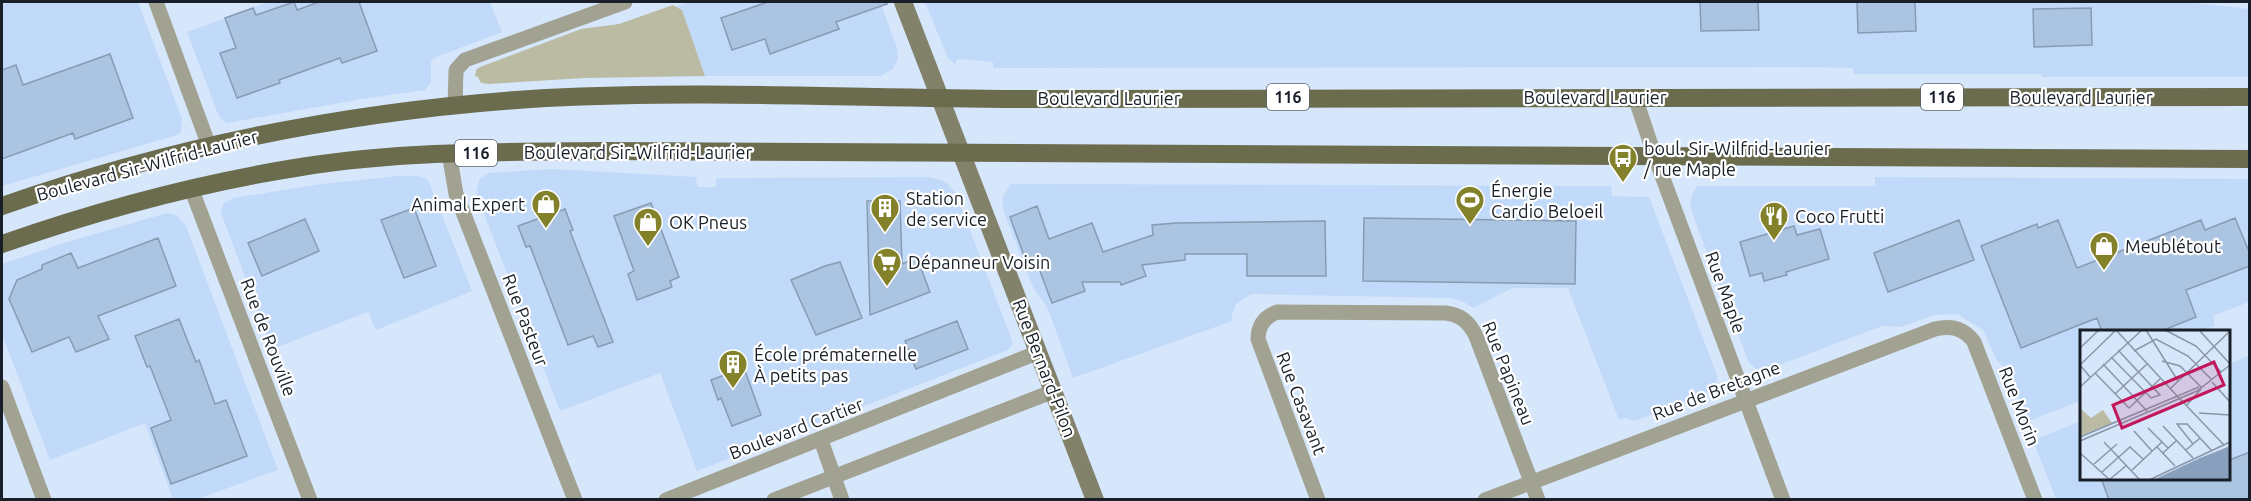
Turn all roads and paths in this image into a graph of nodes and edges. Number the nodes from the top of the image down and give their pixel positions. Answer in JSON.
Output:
{"nodes":[{"id":1,"x":156,"y":2,"type":"edge"},
{"id":2,"x":625,"y":2,"type":"edge"},
{"id":3,"x":903,"y":2,"type":"edge"},
{"id":4,"x":1635,"y":97,"type":"junction"},
{"id":5,"x":2250,"y":97,"type":"edge"},
{"id":6,"x":940,"y":98,"type":"junction"},
{"id":7,"x":455,"y":106,"type":"junction"},
{"id":8,"x":209,"y":146,"type":"junction"},
{"id":9,"x":450,"y":153,"type":"junction"},
{"id":10,"x":962,"y":153,"type":"junction"},
{"id":11,"x":1655,"y":156,"type":"junction"},
{"id":12,"x":2250,"y":159,"type":"edge"},
{"id":13,"x":191,"y":188,"type":"junction"},
{"id":14,"x":2,"y":206,"type":"edge"},
{"id":15,"x":2,"y":244,"type":"edge"},
{"id":16,"x":1264,"y":320,"type":"joint"},
{"id":17,"x":1962,"y":331,"type":"joint"},
{"id":18,"x":1039,"y":352,"type":"junction"},
{"id":19,"x":2,"y":387,"type":"edge"},
{"id":20,"x":1054,"y":391,"type":"junction"},
{"id":21,"x":1745,"y":400,"type":"junction"},
{"id":22,"x":821,"y":440,"type":"junction"},
{"id":23,"x":834,"y":476,"type":"junction"},
{"id":24,"x":1531,"y":482,"type":"junction"},
{"id":25,"x":44,"y":500,"type":"edge"},
{"id":26,"x":310,"y":500,"type":"edge"},
{"id":27,"x":574,"y":500,"type":"edge"},
{"id":28,"x":666,"y":500,"type":"edge"},
{"id":29,"x":774,"y":500,"type":"edge"},
{"id":30,"x":842,"y":500,"type":"edge"},
{"id":31,"x":1095,"y":500,"type":"edge"},
{"id":32,"x":1318,"y":500,"type":"edge"},
{"id":33,"x":1485,"y":500,"type":"edge"},
{"id":34,"x":1538,"y":500,"type":"edge"},
{"id":35,"x":1783,"y":500,"type":"edge"},
{"id":36,"x":2035,"y":500,"type":"edge"}],
"edges":[{"from":1,"to":8,"type":"street"},
{"from":2,"to":7,"type":"street"},
{"from":3,"to":6,"type":"main road","name":"Rue Bernard-Pilon"},
{"from":4,"to":5,"type":"main road","name":"Boulevard Laurier","number":"116"},
{"from":4,"to":6,"type":"main road","name":"Boulevard Laurier","number":"116"},
{"from":4,"to":11,"type":"street","name":"Rue Maple"},
{"from":6,"to":7,"type":"main road","name":"Boulevard Sir-Wilfrid-Laurier","number":"116"},
{"from":6,"to":10,"type":"main road","name":"Rue Bernard-Pilon"},
{"from":7,"to":8,"type":"main road","name":"Boulevard Sir-Wilfrid-Laurier","number":"116"},
{"from":8,"to":14,"type":"main road","name":"Boulevard Sir-Wilfrid-Laurier","number":"116"},
{"from":9,"to":10,"type":"main road","name":"Boulevard Sir-Wilfrid-Laurier","number":"116"},
{"from":9,"to":13,"type":"main road","name":"Boulevard Sir-Wilfrid-Laurier","number":"116"},
{"from":9,"to":27,"type":"street","name":"Rue Pasteur"},
{"from":10,"to":11,"type":"main road","number":"116"},
{"from":10,"to":18,"type":"main road","name":"Rue Bernard-Pilon"},
{"from":11,"to":12,"type":"main road","number":"116"},
{"from":11,"to":21,"type":"street","name":"Rue Maple"},
{"from":13,"to":15,"type":"main road","name":"Boulevard Sir-Wilfrid-Laurier","number":"116"},
{"from":13,"to":26,"type":"street","name":"Rue de Rouville"},
{"from":16,"to":24,"type":"street","name":"Rue Papineau"},
{"from":16,"to":32,"type":"street","name":"Rue Casavant"},
{"from":17,"to":21,"type":"street","name":"Rue de Bretagne"},
{"from":17,"to":36,"type":"street","name":"Rue Morin"},
{"from":18,"to":20,"type":"main road","name":"Rue Bernard-Pilon"},
{"from":18,"to":22,"type":"street","name":"Boulevard Cartier"},
{"from":19,"to":25,"type":"street"},
{"from":20,"to":23,"type":"street"},
{"from":20,"to":31,"type":"main road","name":"Rue Bernard-Pilon"},
{"from":21,"to":24,"type":"street","name":"Rue de Bretagne"},
{"from":21,"to":35,"type":"street","name":"Rue Maple"},
{"from":22,"to":23,"type":"street"},
{"from":22,"to":28,"type":"street","name":"Boulevard Cartier"},
{"from":23,"to":29,"type":"street"},
{"from":23,"to":30,"type":"street"},
{"from":24,"to":33,"type":"street","name":"Rue de Bretagne"},
{"from":24,"to":34,"type":"street","name":"Rue Papineau"}]}
